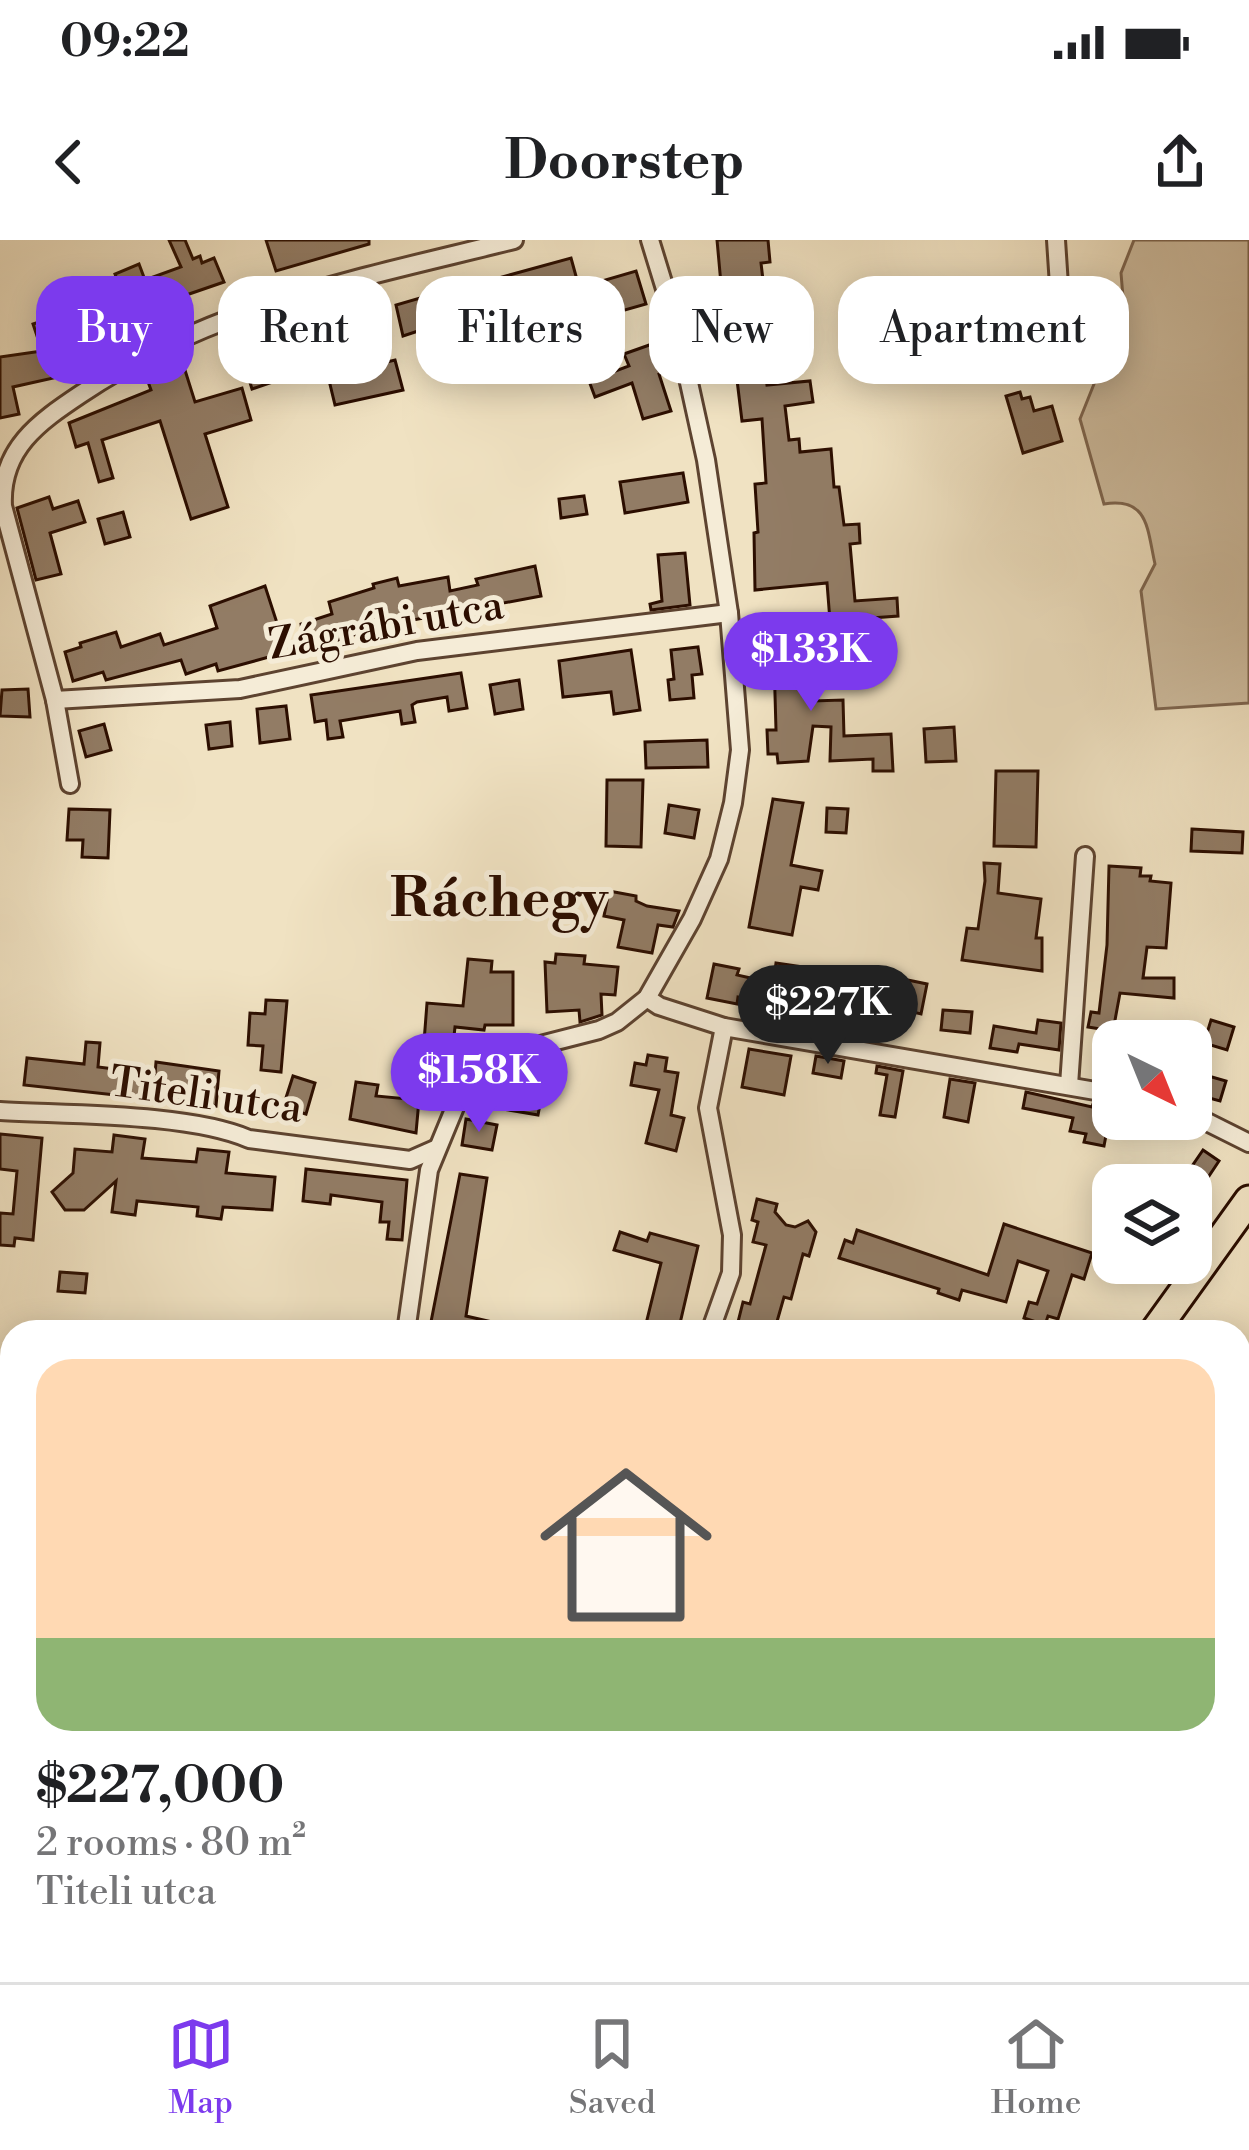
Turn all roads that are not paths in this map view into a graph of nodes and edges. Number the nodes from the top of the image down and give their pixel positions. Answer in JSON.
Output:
{"nodes":[{"id":1,"x":514,"y":240,"type":"edge"},
{"id":2,"x":650,"y":240,"type":"edge"},
{"id":3,"x":1056,"y":240,"type":"edge"},
{"id":4,"x":1058,"y":276,"type":"edge"},
{"id":5,"x":2,"y":507,"type":"edge"},
{"id":6,"x":729,"y":613,"type":"junction"},
{"id":7,"x":55,"y":700,"type":"junction"},
{"id":8,"x":70,"y":784,"type":"dead end"},
{"id":9,"x":1085,"y":856,"type":"dead end"},
{"id":10,"x":647,"y":998,"type":"junction"},
{"id":11,"x":724,"y":1027,"type":"junction"},
{"id":12,"x":1069,"y":1084,"type":"junction"},
{"id":13,"x":1092,"y":1089,"type":"edge"},
{"id":14,"x":0,"y":1111,"type":"edge"},
{"id":15,"x":1212,"y":1124,"type":"edge"},
{"id":16,"x":1249,"y":1143,"type":"edge"},
{"id":17,"x":435,"y":1149,"type":"junction"},
{"id":18,"x":1249,"y":1200,"type":"edge"},
{"id":19,"x":408,"y":1320,"type":"edge"},
{"id":20,"x":714,"y":1320,"type":"edge"},
{"id":21,"x":1163,"y":1320,"type":"edge"}],
"edges":[{"from":1,"to":5,"type":"street"},
{"from":2,"to":6,"type":"street"},
{"from":3,"to":4,"type":"street"},
{"from":5,"to":7,"type":"street"},
{"from":6,"to":7,"type":"street","name":"Zágrábi utca"},
{"from":6,"to":10,"type":"street"},
{"from":7,"to":8,"type":"street"},
{"from":9,"to":12,"type":"street"},
{"from":10,"to":11,"type":"street"},
{"from":10,"to":17,"type":"street"},
{"from":11,"to":12,"type":"street"},
{"from":11,"to":20,"type":"street"},
{"from":12,"to":13,"type":"street"},
{"from":14,"to":17,"type":"street","name":"Titeli utca"},
{"from":15,"to":16,"type":"street"},
{"from":17,"to":19,"type":"street"},
{"from":18,"to":21,"type":"main road"}]}
